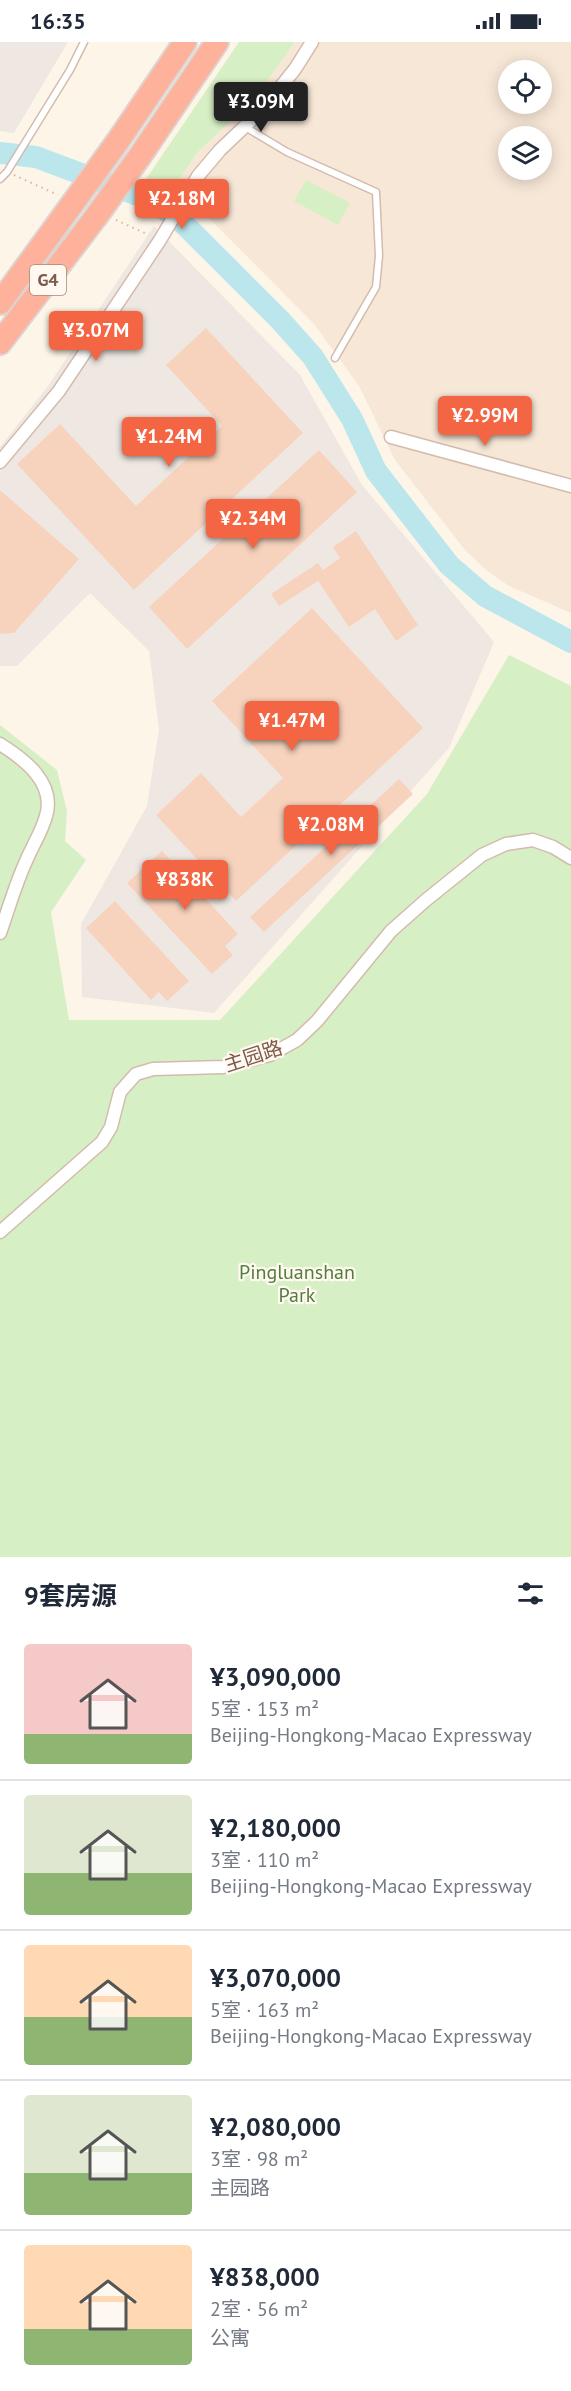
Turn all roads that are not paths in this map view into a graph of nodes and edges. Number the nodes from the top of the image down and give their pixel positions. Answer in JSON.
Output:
{"nodes":[{"id":1,"x":84,"y":42,"type":"edge"},
{"id":2,"x":186,"y":42,"type":"edge"},
{"id":3,"x":217,"y":42,"type":"edge"},
{"id":4,"x":312,"y":42,"type":"edge"},
{"id":5,"x":245,"y":128,"type":"junction"},
{"id":6,"x":0,"y":179,"type":"edge"},
{"id":7,"x":0,"y":303,"type":"edge"},
{"id":8,"x":0,"y":343,"type":"edge"},
{"id":9,"x":335,"y":358,"type":"dead end"},
{"id":10,"x":391,"y":437,"type":"dead end"},
{"id":11,"x":0,"y":462,"type":"edge"},
{"id":12,"x":571,"y":486,"type":"edge"},
{"id":13,"x":0,"y":744,"type":"edge"},
{"id":14,"x":571,"y":858,"type":"edge"},
{"id":15,"x":0,"y":933,"type":"edge"},
{"id":16,"x":0,"y":1232,"type":"edge"}],
"edges":[{"from":1,"to":6,"type":"lane"},
{"from":2,"to":7,"type":"highway","number":"G4","bridge":true},
{"from":3,"to":8,"type":"highway","number":"G4","bridge":true},
{"from":4,"to":5,"type":"street"},
{"from":5,"to":9,"type":"lane"},
{"from":5,"to":11,"type":"street"},
{"from":10,"to":12,"type":"street"},
{"from":13,"to":15,"type":"street"},
{"from":14,"to":16,"type":"street","name":"主园路"}]}
